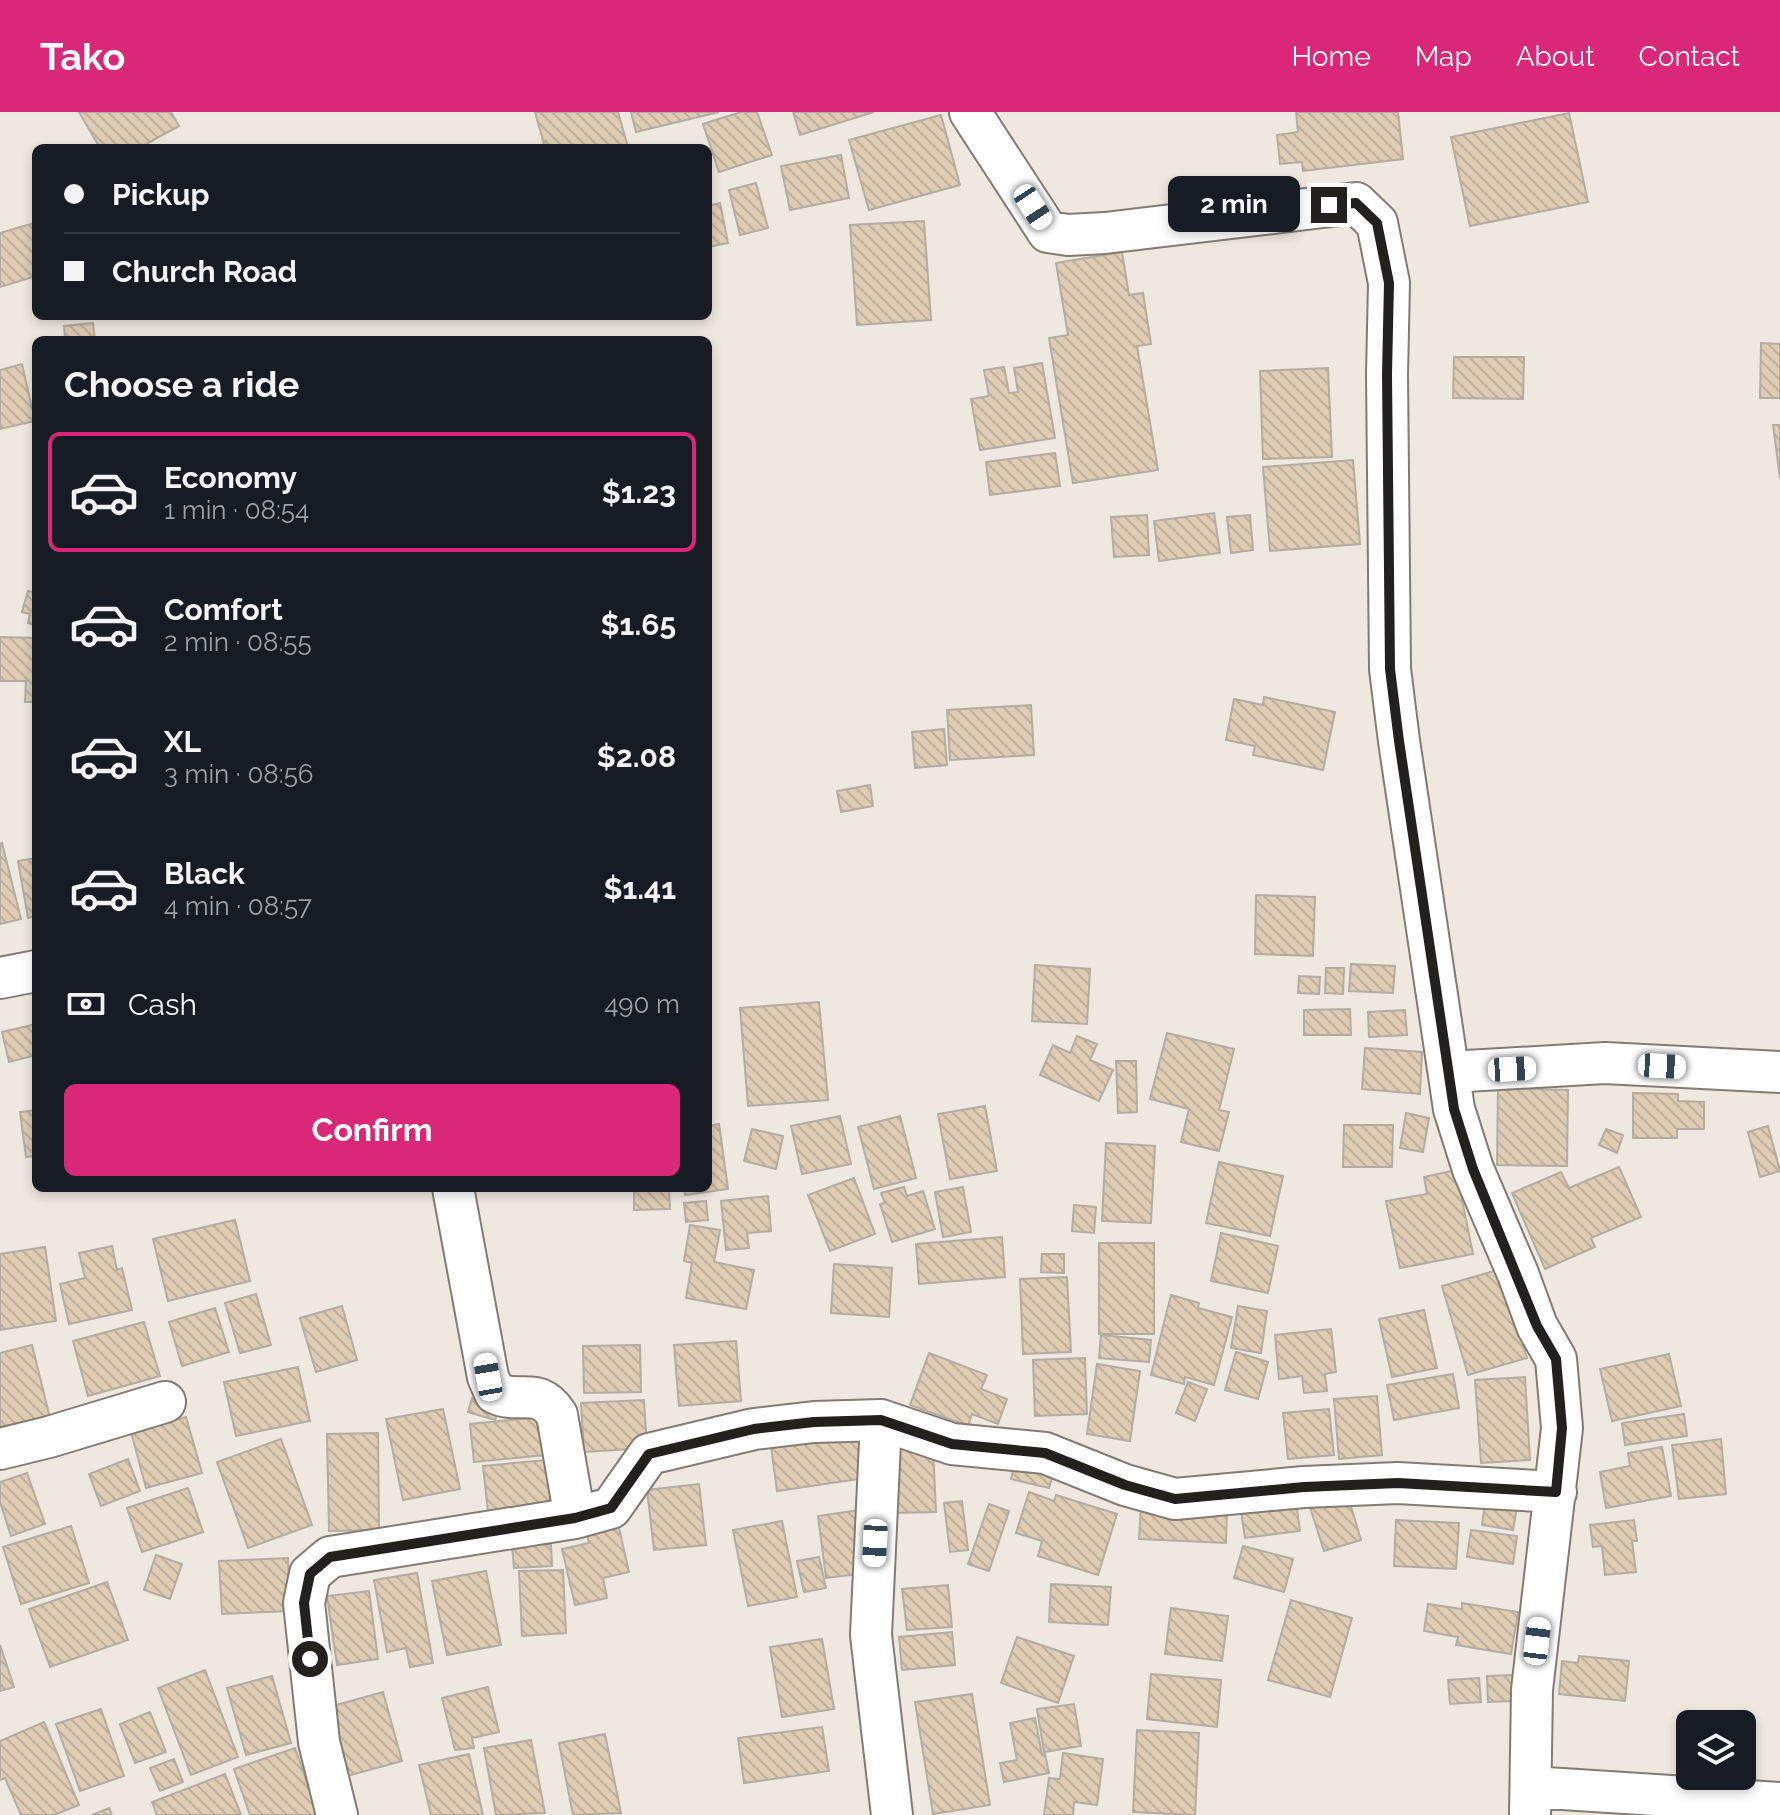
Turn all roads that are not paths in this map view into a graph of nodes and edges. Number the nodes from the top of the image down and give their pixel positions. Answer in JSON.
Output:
{"nodes":[{"id":1,"x":970,"y":112,"type":"edge"},
{"id":2,"x":32,"y":972,"type":"edge"},
{"id":3,"x":0,"y":978,"type":"edge"},
{"id":4,"x":1449,"y":1072,"type":"junction"},
{"id":5,"x":1780,"y":1072,"type":"edge"},
{"id":6,"x":454,"y":1192,"type":"edge"},
{"id":7,"x":165,"y":1402,"type":"dead end"},
{"id":8,"x":881,"y":1420,"type":"junction"},
{"id":9,"x":0,"y":1449,"type":"edge"},
{"id":10,"x":1556,"y":1492,"type":"junction"},
{"id":11,"x":575,"y":1518,"type":"junction"},
{"id":12,"x":1531,"y":1801,"type":"edge"},
{"id":13,"x":1780,"y":1803,"type":"edge"},
{"id":14,"x":337,"y":1815,"type":"edge"},
{"id":15,"x":892,"y":1815,"type":"edge"}],
"edges":[{"from":1,"to":4,"type":"street"},
{"from":2,"to":3,"type":"street"},
{"from":4,"to":5,"type":"street"},
{"from":4,"to":10,"type":"street"},
{"from":6,"to":11,"type":"street"},
{"from":7,"to":9,"type":"street"},
{"from":8,"to":10,"type":"street"},
{"from":8,"to":11,"type":"street"},
{"from":8,"to":15,"type":"street"},
{"from":10,"to":12,"type":"street"},
{"from":11,"to":14,"type":"street"},
{"from":12,"to":13,"type":"street"}]}
